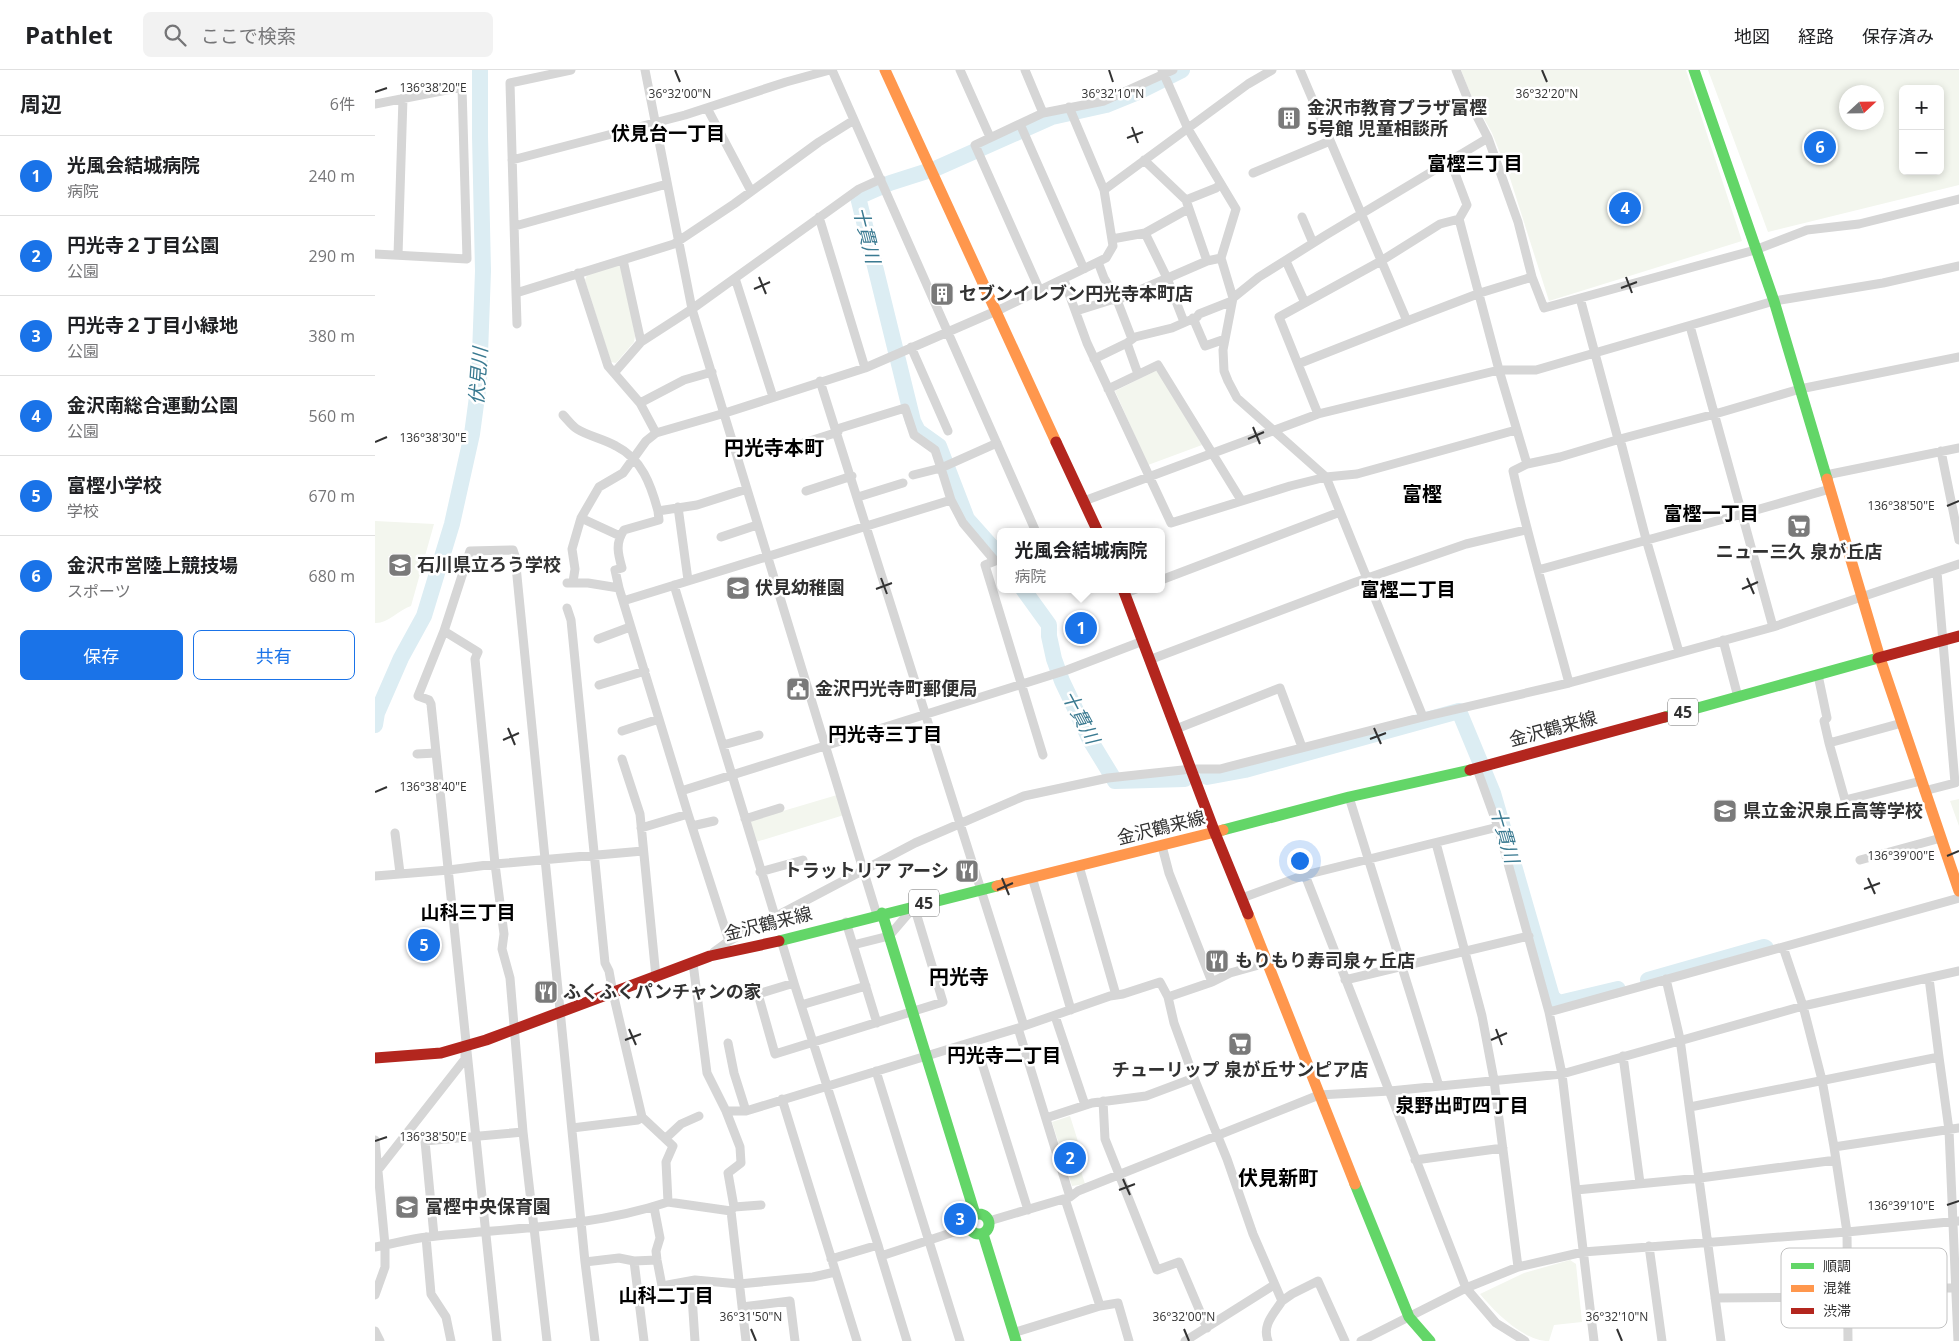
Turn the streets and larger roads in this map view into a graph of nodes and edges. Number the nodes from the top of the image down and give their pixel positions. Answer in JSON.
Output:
{"nodes":[{"id":1,"x":571,"y":70,"type":"edge"},
{"id":2,"x":645,"y":70,"type":"edge"},
{"id":3,"x":831,"y":70,"type":"edge"},
{"id":4,"x":885,"y":70,"type":"edge"},
{"id":5,"x":960,"y":70,"type":"edge"},
{"id":6,"x":1025,"y":70,"type":"edge"},
{"id":7,"x":1173,"y":70,"type":"edge"},
{"id":8,"x":1272,"y":70,"type":"edge"},
{"id":9,"x":1300,"y":70,"type":"edge"},
{"id":10,"x":1456,"y":70,"type":"edge"},
{"id":11,"x":1694,"y":70,"type":"edge"},
{"id":12,"x":1164,"y":75,"type":"edge"},
{"id":13,"x":403,"y":98,"type":"junction"},
{"id":14,"x":375,"y":104,"type":"edge"},
{"id":15,"x":707,"y":108,"type":"junction"},
{"id":16,"x":1071,"y":111,"type":"junction"},
{"id":17,"x":1043,"y":113,"type":"junction"},
{"id":18,"x":854,"y":120,"type":"junction"},
{"id":19,"x":655,"y":122,"type":"junction"},
{"id":20,"x":1022,"y":127,"type":"junction"},
{"id":21,"x":1188,"y":129,"type":"junction"},
{"id":22,"x":990,"y":137,"type":"junction"},
{"id":23,"x":1487,"y":138,"type":"junction"},
{"id":24,"x":1330,"y":141,"type":"junction"},
{"id":25,"x":513,"y":160,"type":"junction"},
{"id":26,"x":1144,"y":160,"type":"junction"},
{"id":27,"x":1450,"y":160,"type":"junction"},
{"id":28,"x":1253,"y":173,"type":"dead end"},
{"id":29,"x":883,"y":183,"type":"junction"},
{"id":30,"x":667,"y":184,"type":"junction"},
{"id":31,"x":1221,"y":184,"type":"junction"},
{"id":32,"x":1104,"y":190,"type":"junction"},
{"id":33,"x":751,"y":191,"type":"junction"},
{"id":34,"x":1959,"y":199,"type":"edge"},
{"id":35,"x":1187,"y":205,"type":"junction"},
{"id":36,"x":1361,"y":214,"type":"junction"},
{"id":37,"x":819,"y":217,"type":"junction"},
{"id":38,"x":1302,"y":217,"type":"dead end"},
{"id":39,"x":1459,"y":219,"type":"junction"},
{"id":40,"x":515,"y":226,"type":"junction"},
{"id":41,"x":1145,"y":233,"type":"junction"},
{"id":42,"x":1112,"y":239,"type":"junction"},
{"id":43,"x":678,"y":240,"type":"junction"},
{"id":44,"x":1313,"y":243,"type":"junction"},
{"id":45,"x":1755,"y":250,"type":"junction"},
{"id":46,"x":375,"y":254,"type":"edge"},
{"id":47,"x":398,"y":255,"type":"junction"},
{"id":48,"x":1221,"y":258,"type":"junction"},
{"id":49,"x":623,"y":260,"type":"junction"},
{"id":50,"x":1207,"y":261,"type":"junction"},
{"id":51,"x":1286,"y":261,"type":"junction"},
{"id":52,"x":1381,"y":261,"type":"junction"},
{"id":53,"x":1098,"y":262,"type":"junction"},
{"id":54,"x":1959,"y":266,"type":"edge"},
{"id":55,"x":1084,"y":269,"type":"junction"},
{"id":56,"x":578,"y":274,"type":"junction"},
{"id":57,"x":1532,"y":277,"type":"junction"},
{"id":58,"x":735,"y":278,"type":"junction"},
{"id":59,"x":1167,"y":278,"type":"junction"},
{"id":60,"x":1063,"y":280,"type":"junction"},
{"id":61,"x":1040,"y":291,"type":"junction"},
{"id":62,"x":516,"y":293,"type":"junction"},
{"id":63,"x":1480,"y":293,"type":"junction"},
{"id":64,"x":1580,"y":298,"type":"junction"},
{"id":65,"x":1117,"y":300,"type":"junction"},
{"id":66,"x":1233,"y":300,"type":"junction"},
{"id":67,"x":1774,"y":301,"type":"junction"},
{"id":68,"x":1305,"y":303,"type":"junction"},
{"id":69,"x":692,"y":309,"type":"junction"},
{"id":70,"x":996,"y":311,"type":"junction"},
{"id":71,"x":1075,"y":311,"type":"junction"},
{"id":72,"x":1193,"y":318,"type":"junction"},
{"id":73,"x":1184,"y":322,"type":"junction"},
{"id":74,"x":1407,"y":322,"type":"junction"},
{"id":75,"x":517,"y":324,"type":"dead end"},
{"id":76,"x":1690,"y":326,"type":"junction"},
{"id":77,"x":948,"y":332,"type":"junction"},
{"id":78,"x":1225,"y":339,"type":"junction"},
{"id":79,"x":1130,"y":341,"type":"junction"},
{"id":80,"x":641,"y":342,"type":"junction"},
{"id":81,"x":911,"y":347,"type":"junction"},
{"id":82,"x":1595,"y":352,"type":"junction"},
{"id":83,"x":1959,"y":357,"type":"edge"},
{"id":84,"x":1094,"y":359,"type":"junction"},
{"id":85,"x":1298,"y":364,"type":"junction"},
{"id":86,"x":865,"y":368,"type":"junction"},
{"id":87,"x":1499,"y":370,"type":"junction"},
{"id":88,"x":712,"y":372,"type":"junction"},
{"id":89,"x":614,"y":373,"type":"junction"},
{"id":90,"x":1138,"y":374,"type":"junction"},
{"id":91,"x":820,"y":381,"type":"junction"},
{"id":92,"x":1800,"y":388,"type":"junction"},
{"id":93,"x":1108,"y":389,"type":"junction"},
{"id":94,"x":773,"y":397,"type":"junction"},
{"id":95,"x":640,"y":403,"type":"junction"},
{"id":96,"x":725,"y":413,"type":"junction"},
{"id":97,"x":1317,"y":414,"type":"junction"},
{"id":98,"x":1715,"y":414,"type":"junction"},
{"id":99,"x":563,"y":415,"type":"dead end"},
{"id":100,"x":837,"y":430,"type":"junction"},
{"id":101,"x":948,"y":430,"type":"dead end"},
{"id":102,"x":1274,"y":430,"type":"junction"},
{"id":103,"x":1516,"y":430,"type":"junction"},
{"id":104,"x":656,"y":433,"type":"junction"},
{"id":105,"x":1619,"y":439,"type":"junction"},
{"id":106,"x":997,"y":443,"type":"junction"},
{"id":107,"x":791,"y":447,"type":"dead end"},
{"id":108,"x":1959,"y":448,"type":"edge"},
{"id":109,"x":1941,"y":451,"type":"junction"},
{"id":110,"x":1211,"y":453,"type":"junction"},
{"id":111,"x":635,"y":458,"type":"junction"},
{"id":112,"x":1527,"y":464,"type":"junction"},
{"id":113,"x":945,"y":466,"type":"junction"},
{"id":114,"x":913,"y":475,"type":"dead end"},
{"id":115,"x":1825,"y":475,"type":"junction"},
{"id":116,"x":852,"y":476,"type":"junction"},
{"id":117,"x":1149,"y":476,"type":"junction"},
{"id":118,"x":1326,"y":477,"type":"junction"},
{"id":119,"x":903,"y":483,"type":"dead end"},
{"id":120,"x":747,"y":489,"type":"junction"},
{"id":121,"x":1830,"y":489,"type":"junction"},
{"id":122,"x":806,"y":491,"type":"dead end"},
{"id":123,"x":858,"y":498,"type":"junction"},
{"id":124,"x":951,"y":500,"type":"junction"},
{"id":125,"x":1241,"y":500,"type":"junction"},
{"id":126,"x":1084,"y":501,"type":"junction"},
{"id":127,"x":678,"y":508,"type":"junction"},
{"id":128,"x":659,"y":512,"type":"junction"},
{"id":129,"x":1340,"y":512,"type":"junction"},
{"id":130,"x":1742,"y":514,"type":"junction"},
{"id":131,"x":581,"y":518,"type":"junction"},
{"id":132,"x":757,"y":525,"type":"junction"},
{"id":133,"x":866,"y":526,"type":"junction"},
{"id":134,"x":1034,"y":528,"type":"edge"},
{"id":135,"x":1096,"y":528,"type":"edge"},
{"id":136,"x":1526,"y":530,"type":"junction"},
{"id":137,"x":620,"y":536,"type":"junction"},
{"id":138,"x":721,"y":537,"type":"dead end"},
{"id":139,"x":1646,"y":539,"type":"junction"},
{"id":140,"x":1959,"y":540,"type":"edge"},
{"id":141,"x":767,"y":556,"type":"junction"},
{"id":142,"x":1959,"y":564,"type":"edge"},
{"id":143,"x":1538,"y":570,"type":"junction"},
{"id":144,"x":1937,"y":572,"type":"junction"},
{"id":145,"x":1165,"y":578,"type":"edge"},
{"id":146,"x":1367,"y":579,"type":"junction"},
{"id":147,"x":688,"y":580,"type":"junction"},
{"id":148,"x":674,"y":585,"type":"junction"},
{"id":149,"x":619,"y":588,"type":"junction"},
{"id":150,"x":1125,"y":593,"type":"edge"},
{"id":151,"x":1862,"y":597,"type":"junction"},
{"id":152,"x":623,"y":601,"type":"junction"},
{"id":153,"x":567,"y":608,"type":"dead end"},
{"id":154,"x":630,"y":627,"type":"junction"},
{"id":155,"x":1773,"y":627,"type":"junction"},
{"id":156,"x":444,"y":631,"type":"junction"},
{"id":157,"x":1959,"y":636,"type":"edge"},
{"id":158,"x":599,"y":638,"type":"dead end"},
{"id":159,"x":1723,"y":640,"type":"junction"},
{"id":160,"x":1943,"y":640,"type":"junction"},
{"id":161,"x":1143,"y":641,"type":"junction"},
{"id":162,"x":1679,"y":652,"type":"junction"},
{"id":163,"x":1880,"y":658,"type":"junction"},
{"id":164,"x":1149,"y":660,"type":"junction"},
{"id":165,"x":645,"y":671,"type":"junction"},
{"id":166,"x":1818,"y":675,"type":"junction"},
{"id":167,"x":1022,"y":683,"type":"junction"},
{"id":168,"x":1569,"y":683,"type":"junction"},
{"id":169,"x":599,"y":685,"type":"dead end"},
{"id":170,"x":1739,"y":697,"type":"junction"},
{"id":171,"x":925,"y":714,"type":"junction"},
{"id":172,"x":1423,"y":716,"type":"junction"},
{"id":173,"x":659,"y":719,"type":"junction"},
{"id":174,"x":1901,"y":723,"type":"junction"},
{"id":175,"x":1955,"y":724,"type":"edge"},
{"id":176,"x":1176,"y":729,"type":"junction"},
{"id":177,"x":622,"y":731,"type":"dead end"},
{"id":178,"x":759,"y":735,"type":"dead end"},
{"id":179,"x":1829,"y":743,"type":"junction"},
{"id":180,"x":723,"y":745,"type":"junction"},
{"id":181,"x":825,"y":746,"type":"junction"},
{"id":182,"x":1302,"y":747,"type":"junction"},
{"id":183,"x":436,"y":753,"type":"junction"},
{"id":184,"x":417,"y":754,"type":"dead end"},
{"id":185,"x":1043,"y":756,"type":"dead end"},
{"id":186,"x":622,"y":759,"type":"dead end"},
{"id":187,"x":1482,"y":767,"type":"junction"},
{"id":188,"x":1192,"y":770,"type":"junction"},
{"id":189,"x":731,"y":775,"type":"junction"},
{"id":190,"x":1923,"y":786,"type":"junction"},
{"id":191,"x":681,"y":791,"type":"junction"},
{"id":192,"x":1349,"y":797,"type":"junction"},
{"id":193,"x":780,"y":808,"type":"dead end"},
{"id":194,"x":688,"y":814,"type":"junction"},
{"id":195,"x":745,"y":819,"type":"junction"},
{"id":196,"x":714,"y":821,"type":"dead end"},
{"id":197,"x":960,"y":823,"type":"junction"},
{"id":198,"x":692,"y":826,"type":"junction"},
{"id":199,"x":1498,"y":827,"type":"junction"},
{"id":200,"x":641,"y":828,"type":"junction"},
{"id":201,"x":395,"y":833,"type":"dead end"},
{"id":202,"x":1215,"y":833,"type":"junction"},
{"id":203,"x":1941,"y":838,"type":"junction"},
{"id":204,"x":1436,"y":843,"type":"junction"},
{"id":205,"x":1162,"y":846,"type":"junction"},
{"id":206,"x":643,"y":851,"type":"junction"},
{"id":207,"x":594,"y":854,"type":"junction"},
{"id":208,"x":545,"y":860,"type":"junction"},
{"id":209,"x":803,"y":860,"type":"dead end"},
{"id":210,"x":1368,"y":860,"type":"junction"},
{"id":211,"x":1860,"y":860,"type":"dead end"},
{"id":212,"x":495,"y":864,"type":"junction"},
{"id":213,"x":1079,"y":866,"type":"junction"},
{"id":214,"x":449,"y":870,"type":"junction"},
{"id":215,"x":864,"y":870,"type":"junction"},
{"id":216,"x":761,"y":872,"type":"junction"},
{"id":217,"x":400,"y":873,"type":"junction"},
{"id":218,"x":1305,"y":875,"type":"junction"},
{"id":219,"x":375,"y":876,"type":"edge"},
{"id":220,"x":1032,"y":878,"type":"junction"},
{"id":221,"x":981,"y":890,"type":"junction"},
{"id":222,"x":1959,"y":890,"type":"edge"},
{"id":223,"x":1242,"y":898,"type":"junction"},
{"id":224,"x":1959,"y":898,"type":"edge"},
{"id":225,"x":915,"y":906,"type":"junction"},
{"id":226,"x":880,"y":914,"type":"junction"},
{"id":227,"x":775,"y":916,"type":"junction"},
{"id":228,"x":846,"y":922,"type":"junction"},
{"id":229,"x":889,"y":936,"type":"junction"},
{"id":230,"x":1529,"y":936,"type":"junction"},
{"id":231,"x":781,"y":940,"type":"junction"},
{"id":232,"x":729,"y":941,"type":"junction"},
{"id":233,"x":853,"y":945,"type":"junction"},
{"id":234,"x":1783,"y":947,"type":"junction"},
{"id":235,"x":1464,"y":951,"type":"junction"},
{"id":236,"x":710,"y":956,"type":"junction"},
{"id":237,"x":693,"y":963,"type":"junction"},
{"id":238,"x":1266,"y":963,"type":"junction"},
{"id":239,"x":1402,"y":966,"type":"junction"},
{"id":240,"x":1959,"y":970,"type":"edge"},
{"id":241,"x":656,"y":977,"type":"junction"},
{"id":242,"x":1929,"y":978,"type":"junction"},
{"id":243,"x":1666,"y":979,"type":"junction"},
{"id":244,"x":1345,"y":980,"type":"junction"},
{"id":245,"x":1212,"y":982,"type":"junction"},
{"id":246,"x":794,"y":983,"type":"junction"},
{"id":247,"x":866,"y":986,"type":"junction"},
{"id":248,"x":613,"y":993,"type":"junction"},
{"id":249,"x":1116,"y":995,"type":"junction"},
{"id":250,"x":1168,"y":997,"type":"junction"},
{"id":251,"x":801,"y":1005,"type":"junction"},
{"id":252,"x":1803,"y":1006,"type":"junction"},
{"id":253,"x":1071,"y":1010,"type":"junction"},
{"id":254,"x":560,"y":1012,"type":"junction"},
{"id":255,"x":913,"y":1012,"type":"junction"},
{"id":256,"x":1549,"y":1012,"type":"junction"},
{"id":257,"x":1055,"y":1016,"type":"junction"},
{"id":258,"x":877,"y":1023,"type":"junction"},
{"id":259,"x":1021,"y":1027,"type":"junction"},
{"id":260,"x":514,"y":1029,"type":"junction"},
{"id":261,"x":1681,"y":1040,"type":"junction"},
{"id":262,"x":975,"y":1041,"type":"junction"},
{"id":263,"x":813,"y":1042,"type":"junction"},
{"id":264,"x":728,"y":1043,"type":"dead end"},
{"id":265,"x":465,"y":1046,"type":"junction"},
{"id":266,"x":926,"y":1055,"type":"junction"},
{"id":267,"x":1623,"y":1056,"type":"junction"},
{"id":268,"x":1939,"y":1057,"type":"junction"},
{"id":269,"x":375,"y":1058,"type":"edge"},
{"id":270,"x":875,"y":1071,"type":"junction"},
{"id":271,"x":1562,"y":1074,"type":"junction"},
{"id":272,"x":1194,"y":1078,"type":"junction"},
{"id":273,"x":1494,"y":1080,"type":"junction"},
{"id":274,"x":1822,"y":1080,"type":"junction"},
{"id":275,"x":826,"y":1086,"type":"junction"},
{"id":276,"x":1439,"y":1086,"type":"junction"},
{"id":277,"x":1389,"y":1091,"type":"junction"},
{"id":278,"x":1319,"y":1095,"type":"junction"},
{"id":279,"x":782,"y":1100,"type":"junction"},
{"id":280,"x":1103,"y":1101,"type":"junction"},
{"id":281,"x":1085,"y":1105,"type":"junction"},
{"id":282,"x":1689,"y":1107,"type":"junction"},
{"id":283,"x":726,"y":1111,"type":"junction"},
{"id":284,"x":746,"y":1111,"type":"junction"},
{"id":285,"x":699,"y":1116,"type":"dead end"},
{"id":286,"x":642,"y":1117,"type":"junction"},
{"id":287,"x":1046,"y":1118,"type":"junction"},
{"id":288,"x":572,"y":1128,"type":"junction"},
{"id":289,"x":1954,"y":1129,"type":"edge"},
{"id":290,"x":523,"y":1132,"type":"junction"},
{"id":291,"x":1217,"y":1136,"type":"junction"},
{"id":292,"x":476,"y":1137,"type":"junction"},
{"id":293,"x":665,"y":1138,"type":"junction"},
{"id":294,"x":375,"y":1140,"type":"edge"},
{"id":295,"x":1834,"y":1147,"type":"junction"},
{"id":296,"x":1503,"y":1148,"type":"junction"},
{"id":297,"x":1415,"y":1160,"type":"junction"},
{"id":298,"x":1836,"y":1160,"type":"junction"},
{"id":299,"x":378,"y":1170,"type":"junction"},
{"id":300,"x":1119,"y":1175,"type":"junction"},
{"id":301,"x":1700,"y":1178,"type":"junction"},
{"id":302,"x":377,"y":1180,"type":"edge"},
{"id":303,"x":1640,"y":1183,"type":"junction"},
{"id":304,"x":1575,"y":1190,"type":"junction"},
{"id":305,"x":1068,"y":1198,"type":"junction"},
{"id":306,"x":668,"y":1202,"type":"junction"},
{"id":307,"x":761,"y":1205,"type":"dead end"},
{"id":308,"x":655,"y":1207,"type":"junction"},
{"id":309,"x":732,"y":1209,"type":"junction"},
{"id":310,"x":1028,"y":1210,"type":"junction"},
{"id":311,"x":975,"y":1214,"type":"junction"},
{"id":312,"x":989,"y":1221,"type":"junction"},
{"id":313,"x":1956,"y":1221,"type":"edge"},
{"id":314,"x":581,"y":1223,"type":"junction"},
{"id":315,"x":969,"y":1227,"type":"junction"},
{"id":316,"x":533,"y":1228,"type":"junction"},
{"id":317,"x":1847,"y":1232,"type":"junction"},
{"id":318,"x":486,"y":1233,"type":"junction"},
{"id":319,"x":983,"y":1234,"type":"junction"},
{"id":320,"x":430,"y":1237,"type":"junction"},
{"id":321,"x":927,"y":1241,"type":"junction"},
{"id":322,"x":1708,"y":1241,"type":"junction"},
{"id":323,"x":878,"y":1244,"type":"junction"},
{"id":324,"x":385,"y":1245,"type":"junction"},
{"id":325,"x":375,"y":1246,"type":"edge"},
{"id":326,"x":1649,"y":1246,"type":"junction"},
{"id":327,"x":1847,"y":1248,"type":"edge"},
{"id":328,"x":1583,"y":1252,"type":"junction"},
{"id":329,"x":881,"y":1256,"type":"junction"},
{"id":330,"x":831,"y":1259,"type":"junction"},
{"id":331,"x":657,"y":1260,"type":"junction"},
{"id":332,"x":634,"y":1261,"type":"junction"},
{"id":333,"x":585,"y":1262,"type":"junction"},
{"id":334,"x":1518,"y":1267,"type":"junction"},
{"id":335,"x":835,"y":1272,"type":"junction"},
{"id":336,"x":691,"y":1281,"type":"junction"},
{"id":337,"x":739,"y":1284,"type":"junction"},
{"id":338,"x":1275,"y":1286,"type":"junction"},
{"id":339,"x":1466,"y":1288,"type":"junction"},
{"id":340,"x":1957,"y":1288,"type":"junction"},
{"id":341,"x":1947,"y":1289,"type":"edge"},
{"id":342,"x":375,"y":1295,"type":"edge"},
{"id":343,"x":1715,"y":1298,"type":"junction"},
{"id":344,"x":1781,"y":1298,"type":"edge"},
{"id":345,"x":1282,"y":1301,"type":"junction"},
{"id":346,"x":1100,"y":1306,"type":"junction"},
{"id":347,"x":742,"y":1307,"type":"junction"},
{"id":348,"x":1409,"y":1317,"type":"junction"},
{"id":349,"x":1207,"y":1328,"type":"junction"},
{"id":350,"x":1848,"y":1328,"type":"edge"},
{"id":351,"x":375,"y":1331,"type":"edge"},
{"id":352,"x":1015,"y":1337,"type":"edge"},
{"id":353,"x":1191,"y":1339,"type":"edge"},
{"id":354,"x":380,"y":1341,"type":"edge"},
{"id":355,"x":451,"y":1341,"type":"edge"},
{"id":356,"x":497,"y":1341,"type":"edge"},
{"id":357,"x":547,"y":1341,"type":"edge"},
{"id":358,"x":595,"y":1341,"type":"edge"},
{"id":359,"x":644,"y":1341,"type":"edge"},
{"id":360,"x":695,"y":1341,"type":"edge"},
{"id":361,"x":745,"y":1341,"type":"edge"},
{"id":362,"x":795,"y":1341,"type":"edge"},
{"id":363,"x":857,"y":1341,"type":"edge"},
{"id":364,"x":907,"y":1341,"type":"edge"},
{"id":365,"x":960,"y":1341,"type":"edge"},
{"id":366,"x":1129,"y":1341,"type":"edge"},
{"id":367,"x":1268,"y":1341,"type":"edge"},
{"id":368,"x":1345,"y":1341,"type":"edge"},
{"id":369,"x":1361,"y":1341,"type":"edge"},
{"id":370,"x":1430,"y":1341,"type":"edge"},
{"id":371,"x":1525,"y":1341,"type":"edge"},
{"id":372,"x":1594,"y":1341,"type":"edge"},
{"id":373,"x":1662,"y":1341,"type":"edge"},
{"id":374,"x":1721,"y":1341,"type":"edge"},
{"id":375,"x":1848,"y":1341,"type":"edge"},
{"id":376,"x":1959,"y":1341,"type":"edge"}],
"edges":[{"from":1,"to":25,"type":"street"},
{"from":2,"to":19,"type":"street"},
{"from":3,"to":15,"type":"street"},
{"from":3,"to":18,"type":"street"},
{"from":4,"to":70,"type":"street"},
{"from":5,"to":22,"type":"street"},
{"from":6,"to":17,"type":"street"},
{"from":7,"to":12,"type":"street"},
{"from":8,"to":21,"type":"street"},
{"from":9,"to":24,"type":"street"},
{"from":10,"to":23,"type":"street"},
{"from":11,"to":45,"type":"street"},
{"from":12,"to":16,"type":"street"},
{"from":12,"to":21,"type":"street"},
{"from":13,"to":14,"type":"street"},
{"from":13,"to":47,"type":"street"},
{"from":13,"to":47,"type":"street"},
{"from":15,"to":19,"type":"street"},
{"from":15,"to":33,"type":"street"},
{"from":16,"to":17,"type":"street"},
{"from":16,"to":32,"type":"street"},
{"from":17,"to":20,"type":"street"},
{"from":18,"to":29,"type":"street"},
{"from":18,"to":33,"type":"street"},
{"from":19,"to":25,"type":"street"},
{"from":19,"to":30,"type":"street"},
{"from":20,"to":22,"type":"street"},
{"from":20,"to":55,"type":"street"},
{"from":21,"to":26,"type":"street"},
{"from":21,"to":31,"type":"street"},
{"from":22,"to":61,"type":"street"},
{"from":23,"to":27,"type":"street"},
{"from":23,"to":57,"type":"street"},
{"from":24,"to":28,"type":"street"},
{"from":24,"to":36,"type":"street"},
{"from":25,"to":40,"type":"street"},
{"from":26,"to":32,"type":"street"},
{"from":26,"to":35,"type":"street"},
{"from":27,"to":36,"type":"street"},
{"from":27,"to":39,"type":"street"},
{"from":29,"to":37,"type":"street"},
{"from":29,"to":77,"type":"street"},
{"from":30,"to":40,"type":"street"},
{"from":30,"to":43,"type":"street"},
{"from":31,"to":35,"type":"street"},
{"from":31,"to":48,"type":"street"},
{"from":32,"to":42,"type":"street"},
{"from":33,"to":43,"type":"street"},
{"from":34,"to":45,"type":"street"},
{"from":35,"to":41,"type":"street"},
{"from":35,"to":50,"type":"street"},
{"from":36,"to":44,"type":"street"},
{"from":36,"to":52,"type":"street"},
{"from":37,"to":58,"type":"street"},
{"from":37,"to":86,"type":"street"},
{"from":38,"to":44,"type":"street"},
{"from":39,"to":52,"type":"street"},
{"from":39,"to":63,"type":"street"},
{"from":40,"to":62,"type":"street"},
{"from":41,"to":42,"type":"street"},
{"from":41,"to":59,"type":"street"},
{"from":42,"to":53,"type":"street"},
{"from":43,"to":49,"type":"street"},
{"from":43,"to":69,"type":"street"},
{"from":44,"to":51,"type":"street"},
{"from":45,"to":64,"type":"street"},
{"from":45,"to":67,"type":"street"},
{"from":46,"to":47,"type":"street"},
{"from":48,"to":50,"type":"street"},
{"from":48,"to":66,"type":"street"},
{"from":49,"to":56,"type":"street"},
{"from":49,"to":80,"type":"street"},
{"from":50,"to":59,"type":"street"},
{"from":51,"to":66,"type":"street"},
{"from":51,"to":68,"type":"street"},
{"from":52,"to":68,"type":"street"},
{"from":52,"to":74,"type":"street"},
{"from":53,"to":55,"type":"street"},
{"from":53,"to":65,"type":"street"},
{"from":54,"to":67,"type":"street"},
{"from":55,"to":60,"type":"street"},
{"from":56,"to":62,"type":"street"},
{"from":56,"to":89,"type":"street"},
{"from":57,"to":63,"type":"street"},
{"from":57,"to":64,"type":"street"},
{"from":58,"to":69,"type":"street"},
{"from":58,"to":94,"type":"street"},
{"from":59,"to":65,"type":"street"},
{"from":59,"to":73,"type":"street"},
{"from":60,"to":61,"type":"street"},
{"from":60,"to":71,"type":"street"},
{"from":61,"to":70,"type":"street"},
{"from":62,"to":75,"type":"street"},
{"from":63,"to":74,"type":"street"},
{"from":63,"to":87,"type":"street"},
{"from":64,"to":82,"type":"street"},
{"from":65,"to":71,"type":"street"},
{"from":65,"to":79,"type":"street"},
{"from":66,"to":72,"type":"street"},
{"from":66,"to":78,"type":"street"},
{"from":67,"to":76,"type":"street"},
{"from":67,"to":92,"type":"street"},
{"from":68,"to":85,"type":"street"},
{"from":69,"to":80,"type":"street"},
{"from":69,"to":88,"type":"street"},
{"from":70,"to":77,"type":"street"},
{"from":70,"to":126,"type":"street"},
{"from":71,"to":84,"type":"street"},
{"from":72,"to":73,"type":"street"},
{"from":72,"to":78,"type":"street"},
{"from":73,"to":79,"type":"street"},
{"from":74,"to":85,"type":"street"},
{"from":76,"to":82,"type":"street"},
{"from":76,"to":98,"type":"street"},
{"from":77,"to":81,"type":"street"},
{"from":77,"to":106,"type":"street"},
{"from":78,"to":102,"type":"street"},
{"from":79,"to":84,"type":"street"},
{"from":79,"to":90,"type":"street"},
{"from":80,"to":89,"type":"street"},
{"from":81,"to":86,"type":"street"},
{"from":81,"to":101,"type":"street"},
{"from":82,"to":87,"type":"street"},
{"from":82,"to":105,"type":"street"},
{"from":83,"to":92,"type":"street"},
{"from":84,"to":93,"type":"street"},
{"from":85,"to":97,"type":"street"},
{"from":86,"to":91,"type":"street"},
{"from":87,"to":97,"type":"street"},
{"from":87,"to":103,"type":"street"},
{"from":88,"to":95,"type":"street"},
{"from":88,"to":96,"type":"street"},
{"from":89,"to":95,"type":"street"},
{"from":90,"to":93,"type":"street"},
{"from":90,"to":110,"type":"street"},
{"from":91,"to":94,"type":"street"},
{"from":91,"to":100,"type":"street"},
{"from":92,"to":98,"type":"street"},
{"from":92,"to":115,"type":"street"},
{"from":93,"to":117,"type":"street"},
{"from":94,"to":96,"type":"street"},
{"from":95,"to":104,"type":"street"},
{"from":96,"to":104,"type":"street"},
{"from":96,"to":120,"type":"street"},
{"from":97,"to":102,"type":"street"},
{"from":98,"to":105,"type":"street"},
{"from":98,"to":130,"type":"street"},
{"from":99,"to":111,"type":"street"},
{"from":100,"to":107,"type":"street"},
{"from":100,"to":113,"type":"street"},
{"from":100,"to":116,"type":"street"},
{"from":102,"to":110,"type":"street"},
{"from":102,"to":118,"type":"street"},
{"from":103,"to":112,"type":"street"},
{"from":103,"to":118,"type":"street"},
{"from":104,"to":111,"type":"street"},
{"from":105,"to":112,"type":"street"},
{"from":105,"to":139,"type":"street"},
{"from":106,"to":113,"type":"street"},
{"from":106,"to":134,"type":"street"},
{"from":108,"to":109,"type":"street"},
{"from":109,"to":115,"type":"street"},
{"from":109,"to":140,"type":"street"},
{"from":110,"to":117,"type":"street"},
{"from":110,"to":125,"type":"street"},
{"from":111,"to":128,"type":"street"},
{"from":111,"to":131,"type":"street"},
{"from":112,"to":136,"type":"street"},
{"from":113,"to":114,"type":"street"},
{"from":113,"to":124,"type":"street"},
{"from":115,"to":121,"type":"street"},
{"from":116,"to":122,"type":"street"},
{"from":116,"to":123,"type":"street"},
{"from":117,"to":125,"type":"street"},
{"from":117,"to":126,"type":"street"},
{"from":118,"to":125,"type":"street"},
{"from":118,"to":129,"type":"street"},
{"from":119,"to":123,"type":"street"},
{"from":120,"to":127,"type":"street"},
{"from":120,"to":132,"type":"street"},
{"from":121,"to":130,"type":"street"},
{"from":121,"to":151,"type":"street"},
{"from":123,"to":133,"type":"street"},
{"from":124,"to":133,"type":"street"},
{"from":124,"to":167,"type":"street"},
{"from":126,"to":135,"type":"street"},
{"from":127,"to":128,"type":"street"},
{"from":127,"to":147,"type":"street"},
{"from":128,"to":137,"type":"street"},
{"from":129,"to":145,"type":"street"},
{"from":129,"to":146,"type":"street"},
{"from":130,"to":139,"type":"street"},
{"from":130,"to":155,"type":"street"},
{"from":131,"to":137,"type":"street"},
{"from":131,"to":149,"type":"street"},
{"from":132,"to":138,"type":"street"},
{"from":132,"to":141,"type":"street"},
{"from":133,"to":141,"type":"street"},
{"from":133,"to":171,"type":"street"},
{"from":136,"to":143,"type":"street"},
{"from":136,"to":146,"type":"street"},
{"from":137,"to":149,"type":"street"},
{"from":139,"to":143,"type":"street"},
{"from":139,"to":162,"type":"street"},
{"from":141,"to":147,"type":"street"},
{"from":141,"to":181,"type":"street"},
{"from":142,"to":144,"type":"street"},
{"from":143,"to":168,"type":"street"},
{"from":144,"to":151,"type":"street"},
{"from":144,"to":160,"type":"street"},
{"from":146,"to":164,"type":"street"},
{"from":146,"to":172,"type":"street"},
{"from":147,"to":148,"type":"street"},
{"from":148,"to":152,"type":"street"},
{"from":148,"to":180,"type":"street"},
{"from":149,"to":152,"type":"street"},
{"from":150,"to":161,"type":"street"},
{"from":151,"to":155,"type":"street"},
{"from":151,"to":163,"type":"street"},
{"from":152,"to":154,"type":"street"},
{"from":153,"to":207,"type":"street"},
{"from":154,"to":158,"type":"street"},
{"from":154,"to":165,"type":"street"},
{"from":155,"to":159,"type":"street"},
{"from":156,"to":183,"type":"street"},
{"from":156,"to":208,"type":"street"},
{"from":156,"to":212,"type":"street"},
{"from":157,"to":160,"type":"street","name":"金沢鶴来線","number":"45"},
{"from":159,"to":162,"type":"street"},
{"from":159,"to":170,"type":"street"},
{"from":160,"to":163,"type":"street","name":"金沢鶴来線","number":"45"},
{"from":160,"to":175,"type":"street"},
{"from":161,"to":164,"type":"street"},
{"from":161,"to":167,"type":"street"},
{"from":162,"to":168,"type":"street"},
{"from":163,"to":166,"type":"street","name":"金沢鶴来線","number":"45"},
{"from":163,"to":174,"type":"street"},
{"from":164,"to":176,"type":"street"},
{"from":165,"to":169,"type":"street"},
{"from":165,"to":173,"type":"street"},
{"from":166,"to":170,"type":"street","name":"金沢鶴来線","number":"45"},
{"from":166,"to":179,"type":"street"},
{"from":167,"to":171,"type":"street"},
{"from":167,"to":185,"type":"street"},
{"from":168,"to":172,"type":"street"},
{"from":170,"to":187,"type":"street","name":"金沢鶴来線","number":"45"},
{"from":171,"to":181,"type":"street"},
{"from":171,"to":197,"type":"street"},
{"from":172,"to":182,"type":"street"},
{"from":173,"to":177,"type":"street"},
{"from":173,"to":191,"type":"street"},
{"from":174,"to":179,"type":"street"},
{"from":174,"to":190,"type":"street"},
{"from":175,"to":190,"type":"street"},
{"from":176,"to":182,"type":"street"},
{"from":176,"to":188,"type":"street"},
{"from":178,"to":180,"type":"street"},
{"from":179,"to":190,"type":"street"},
{"from":180,"to":189,"type":"street"},
{"from":181,"to":189,"type":"street"},
{"from":181,"to":215,"type":"street"},
{"from":182,"to":188,"type":"street"},
{"from":183,"to":184,"type":"street"},
{"from":183,"to":214,"type":"street"},
{"from":186,"to":200,"type":"street"},
{"from":187,"to":192,"type":"street","name":"金沢鶴来線","number":"45"},
{"from":187,"to":199,"type":"street"},
{"from":188,"to":197,"type":"street"},
{"from":188,"to":202,"type":"street"},
{"from":189,"to":191,"type":"street"},
{"from":189,"to":195,"type":"street"},
{"from":190,"to":203,"type":"street"},
{"from":191,"to":194,"type":"street"},
{"from":192,"to":202,"type":"street","name":"金沢鶴来線","number":"45"},
{"from":192,"to":210,"type":"street"},
{"from":193,"to":195,"type":"street"},
{"from":194,"to":198,"type":"street"},
{"from":194,"to":200,"type":"street"},
{"from":195,"to":216,"type":"street"},
{"from":196,"to":198,"type":"street"},
{"from":197,"to":215,"type":"street"},
{"from":197,"to":221,"type":"street"},
{"from":198,"to":232,"type":"street"},
{"from":199,"to":204,"type":"street"},
{"from":199,"to":230,"type":"street"},
{"from":200,"to":206,"type":"street"},
{"from":201,"to":217,"type":"street"},
{"from":202,"to":205,"type":"street","name":"金沢鶴来線","number":"45"},
{"from":202,"to":223,"type":"street"},
{"from":203,"to":211,"type":"street"},
{"from":203,"to":222,"type":"street"},
{"from":204,"to":210,"type":"street"},
{"from":204,"to":235,"type":"street"},
{"from":205,"to":213,"type":"street","name":"金沢鶴来線","number":"45"},
{"from":205,"to":245,"type":"street"},
{"from":206,"to":207,"type":"street"},
{"from":206,"to":241,"type":"street"},
{"from":207,"to":208,"type":"street"},
{"from":207,"to":248,"type":"street"},
{"from":208,"to":212,"type":"street"},
{"from":208,"to":254,"type":"street"},
{"from":209,"to":216,"type":"street"},
{"from":210,"to":218,"type":"street"},
{"from":210,"to":239,"type":"street"},
{"from":212,"to":214,"type":"street"},
{"from":212,"to":260,"type":"street"},
{"from":213,"to":220,"type":"street","name":"金沢鶴来線","number":"45"},
{"from":213,"to":249,"type":"street"},
{"from":214,"to":217,"type":"street"},
{"from":214,"to":265,"type":"street"},
{"from":215,"to":226,"type":"street"},
{"from":215,"to":227,"type":"street"},
{"from":216,"to":227,"type":"street"},
{"from":217,"to":219,"type":"street"},
{"from":218,"to":223,"type":"street"},
{"from":218,"to":244,"type":"street"},
{"from":220,"to":221,"type":"street","name":"金沢鶴来線","number":"45"},
{"from":220,"to":253,"type":"street"},
{"from":221,"to":225,"type":"street","name":"金沢鶴来線","number":"45"},
{"from":221,"to":259,"type":"street"},
{"from":223,"to":238,"type":"street"},
{"from":224,"to":234,"type":"street"},
{"from":225,"to":226,"type":"street","name":"金沢鶴来線","number":"45"},
{"from":225,"to":229,"type":"street"},
{"from":225,"to":255,"type":"street"},
{"from":226,"to":228,"type":"street","name":"金沢鶴来線","number":"45"},
{"from":226,"to":229,"type":"street"},
{"from":227,"to":232,"type":"street"},
{"from":228,"to":231,"type":"street","name":"金沢鶴来線","number":"45"},
{"from":228,"to":233,"type":"street"},
{"from":229,"to":233,"type":"street"},
{"from":229,"to":255,"type":"street"},
{"from":230,"to":235,"type":"street"},
{"from":230,"to":256,"type":"street"},
{"from":231,"to":236,"type":"street","name":"金沢鶴来線","number":"45"},
{"from":231,"to":246,"type":"street"},
{"from":232,"to":236,"type":"street"},
{"from":233,"to":247,"type":"street"},
{"from":234,"to":243,"type":"street"},
{"from":234,"to":252,"type":"street"},
{"from":235,"to":239,"type":"street"},
{"from":235,"to":273,"type":"street"},
{"from":236,"to":237,"type":"street","name":"金沢鶴来線","number":"45"},
{"from":237,"to":241,"type":"street","name":"金沢鶴来線","number":"45"},
{"from":237,"to":283,"type":"street"},
{"from":238,"to":245,"type":"street"},
{"from":238,"to":278,"type":"street"},
{"from":239,"to":244,"type":"street"},
{"from":239,"to":276,"type":"street"},
{"from":240,"to":242,"type":"street"},
{"from":241,"to":248,"type":"street","name":"金沢鶴来線","number":"45"},
{"from":242,"to":252,"type":"street"},
{"from":242,"to":268,"type":"street"},
{"from":243,"to":256,"type":"street"},
{"from":243,"to":261,"type":"street"},
{"from":244,"to":277,"type":"street"},
{"from":245,"to":250,"type":"street"},
{"from":246,"to":251,"type":"street"},
{"from":246,"to":263,"type":"street"},
{"from":247,"to":251,"type":"street"},
{"from":247,"to":258,"type":"street"},
{"from":248,"to":254,"type":"street","name":"金沢鶴来線","number":"45"},
{"from":248,"to":286,"type":"street"},
{"from":249,"to":250,"type":"street"},
{"from":249,"to":253,"type":"street"},
{"from":250,"to":272,"type":"street"},
{"from":251,"to":263,"type":"street"},
{"from":252,"to":261,"type":"street"},
{"from":252,"to":274,"type":"street"},
{"from":253,"to":257,"type":"street"},
{"from":254,"to":260,"type":"street","name":"金沢鶴来線","number":"45"},
{"from":254,"to":288,"type":"street"},
{"from":255,"to":258,"type":"street"},
{"from":255,"to":266,"type":"street"},
{"from":256,"to":271,"type":"street"},
{"from":257,"to":259,"type":"street"},
{"from":257,"to":281,"type":"street"},
{"from":258,"to":263,"type":"street"},
{"from":259,"to":262,"type":"street"},
{"from":259,"to":287,"type":"street"},
{"from":260,"to":265,"type":"street","name":"金沢鶴来線","number":"45"},
{"from":260,"to":290,"type":"street"},
{"from":261,"to":267,"type":"street"},
{"from":261,"to":282,"type":"street"},
{"from":262,"to":266,"type":"street"},
{"from":262,"to":310,"type":"street"},
{"from":263,"to":275,"type":"street"},
{"from":264,"to":284,"type":"street"},
{"from":265,"to":269,"type":"street","name":"金沢鶴来線","number":"45"},
{"from":265,"to":292,"type":"street"},
{"from":265,"to":299,"type":"street"},
{"from":266,"to":270,"type":"street"},
{"from":266,"to":311,"type":"street"},
{"from":267,"to":271,"type":"street"},
{"from":267,"to":303,"type":"street"},
{"from":268,"to":274,"type":"street"},
{"from":268,"to":289,"type":"street"},
{"from":270,"to":275,"type":"street"},
{"from":270,"to":321,"type":"street"},
{"from":271,"to":273,"type":"street"},
{"from":271,"to":304,"type":"street"},
{"from":272,"to":280,"type":"street"},
{"from":272,"to":291,"type":"street"},
{"from":273,"to":276,"type":"street"},
{"from":273,"to":296,"type":"street"},
{"from":274,"to":282,"type":"street"},
{"from":274,"to":295,"type":"street"},
{"from":275,"to":279,"type":"street"},
{"from":275,"to":323,"type":"street"},
{"from":276,"to":277,"type":"street"},
{"from":277,"to":278,"type":"street"},
{"from":277,"to":297,"type":"street"},
{"from":278,"to":291,"type":"street"},
{"from":278,"to":348,"type":"street"},
{"from":279,"to":284,"type":"street"},
{"from":279,"to":330,"type":"street"},
{"from":280,"to":281,"type":"street"},
{"from":280,"to":300,"type":"street"},
{"from":281,"to":287,"type":"street"},
{"from":282,"to":301,"type":"street"},
{"from":283,"to":284,"type":"street"},
{"from":283,"to":309,"type":"street"},
{"from":285,"to":293,"type":"street"},
{"from":286,"to":288,"type":"street"},
{"from":286,"to":293,"type":"street"},
{"from":287,"to":305,"type":"street"},
{"from":288,"to":314,"type":"street"},
{"from":289,"to":295,"type":"street"},
{"from":289,"to":313,"type":"street"},
{"from":290,"to":292,"type":"street"},
{"from":290,"to":316,"type":"street"},
{"from":291,"to":300,"type":"street"},
{"from":291,"to":338,"type":"street"},
{"from":292,"to":318,"type":"street"},
{"from":292,"to":320,"type":"street"},
{"from":293,"to":306,"type":"street"},
{"from":294,"to":299,"type":"street"},
{"from":295,"to":298,"type":"street"},
{"from":296,"to":297,"type":"street"},
{"from":296,"to":334,"type":"street"},
{"from":297,"to":339,"type":"street"},
{"from":298,"to":301,"type":"street"},
{"from":298,"to":317,"type":"street"},
{"from":299,"to":302,"type":"street"},
{"from":300,"to":305,"type":"street"},
{"from":300,"to":349,"type":"street"},
{"from":301,"to":303,"type":"street"},
{"from":301,"to":322,"type":"street"},
{"from":302,"to":324,"type":"street"},
{"from":303,"to":304,"type":"street"},
{"from":304,"to":328,"type":"street"},
{"from":305,"to":310,"type":"street"},
{"from":305,"to":346,"type":"street"},
{"from":306,"to":308,"type":"street"},
{"from":306,"to":309,"type":"street"},
{"from":307,"to":309,"type":"street"},
{"from":308,"to":314,"type":"street"},
{"from":308,"to":331,"type":"street"},
{"from":309,"to":337,"type":"street"},
{"from":310,"to":312,"type":"street"},
{"from":311,"to":312,"type":"street"},
{"from":311,"to":315,"type":"street"},
{"from":312,"to":319,"type":"street"},
{"from":313,"to":317,"type":"street"},
{"from":313,"to":340,"type":"street"},
{"from":314,"to":316,"type":"street"},
{"from":314,"to":333,"type":"street"},
{"from":315,"to":319,"type":"street"},
{"from":315,"to":321,"type":"street"},
{"from":316,"to":318,"type":"street"},
{"from":316,"to":357,"type":"street"},
{"from":317,"to":322,"type":"street"},
{"from":317,"to":327,"type":"street"},
{"from":318,"to":320,"type":"street"},
{"from":318,"to":356,"type":"street"},
{"from":319,"to":352,"type":"street"},
{"from":320,"to":324,"type":"street"},
{"from":320,"to":355,"type":"street"},
{"from":321,"to":329,"type":"street"},
{"from":321,"to":365,"type":"street"},
{"from":322,"to":326,"type":"street"},
{"from":322,"to":343,"type":"street"},
{"from":323,"to":329,"type":"street"},
{"from":323,"to":330,"type":"street"},
{"from":324,"to":325,"type":"street"},
{"from":324,"to":342,"type":"street"},
{"from":326,"to":328,"type":"street"},
{"from":326,"to":373,"type":"street"},
{"from":328,"to":334,"type":"street"},
{"from":328,"to":372,"type":"street"},
{"from":329,"to":364,"type":"street"},
{"from":330,"to":335,"type":"street"},
{"from":331,"to":332,"type":"street"},
{"from":331,"to":336,"type":"street"},
{"from":332,"to":333,"type":"street"},
{"from":332,"to":359,"type":"street"},
{"from":333,"to":358,"type":"street"},
{"from":334,"to":339,"type":"street"},
{"from":335,"to":337,"type":"street"},
{"from":335,"to":363,"type":"street"},
{"from":336,"to":337,"type":"street"},
{"from":336,"to":360,"type":"street"},
{"from":337,"to":347,"type":"street"},
{"from":338,"to":345,"type":"street"},
{"from":338,"to":349,"type":"street"},
{"from":339,"to":348,"type":"street"},
{"from":339,"to":371,"type":"street"},
{"from":340,"to":341,"type":"street"},
{"from":340,"to":376,"type":"street"},
{"from":343,"to":344,"type":"street"},
{"from":343,"to":374,"type":"street"},
{"from":345,"to":367,"type":"street"},
{"from":345,"to":368,"type":"street"},
{"from":346,"to":352,"type":"street"},
{"from":346,"to":366,"type":"street"},
{"from":347,"to":361,"type":"street"},
{"from":347,"to":362,"type":"street"},
{"from":348,"to":369,"type":"street"},
{"from":348,"to":370,"type":"street"},
{"from":349,"to":353,"type":"street"},
{"from":350,"to":375,"type":"street"},
{"from":351,"to":354,"type":"street"}]}
